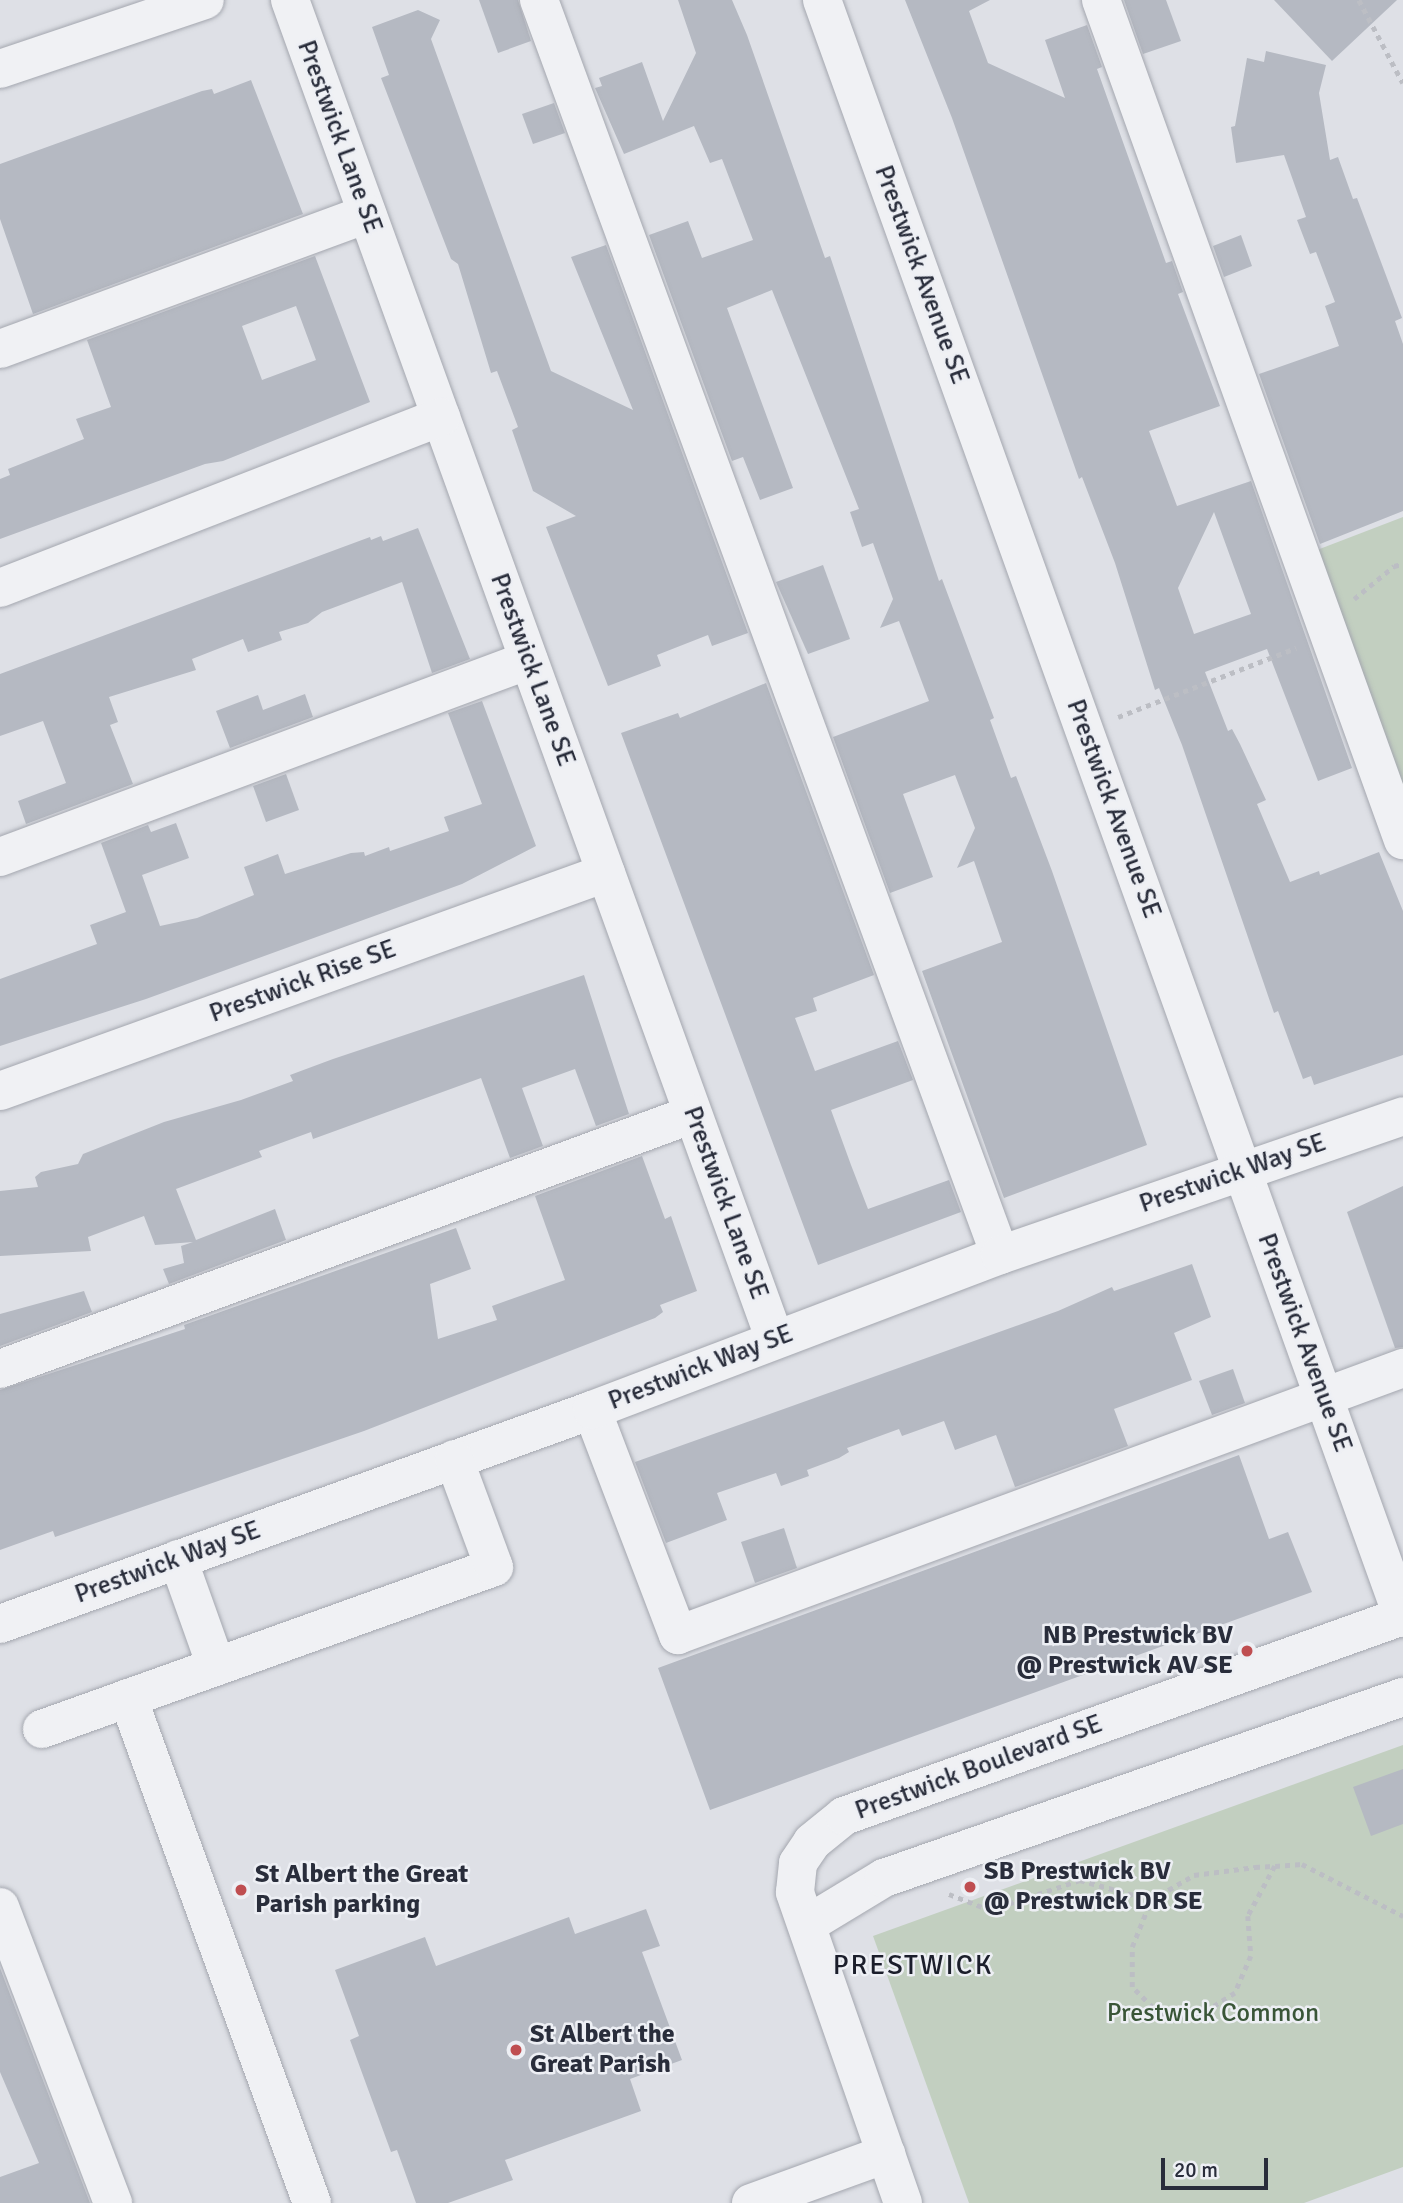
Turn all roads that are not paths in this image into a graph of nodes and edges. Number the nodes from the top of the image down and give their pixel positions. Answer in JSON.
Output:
{"nodes":[{"id":1,"x":205,"y":0,"type":"edge"},
{"id":2,"x":290,"y":0,"type":"edge"},
{"id":3,"x":539,"y":0,"type":"edge"},
{"id":4,"x":822,"y":0,"type":"edge"},
{"id":5,"x":1101,"y":0,"type":"edge"},
{"id":6,"x":0,"y":69,"type":"edge"},
{"id":7,"x":367,"y":214,"type":"junction"},
{"id":8,"x":0,"y":349,"type":"edge"},
{"id":9,"x":441,"y":417,"type":"junction"},
{"id":10,"x":0,"y":588,"type":"edge"},
{"id":11,"x":528,"y":660,"type":"junction"},
{"id":12,"x":1403,"y":839,"type":"edge"},
{"id":13,"x":0,"y":857,"type":"edge"},
{"id":14,"x":606,"y":873,"type":"junction"},
{"id":15,"x":0,"y":1091,"type":"edge"},
{"id":16,"x":692,"y":1114,"type":"junction"},
{"id":17,"x":1403,"y":1116,"type":"edge"},
{"id":18,"x":1243,"y":1169,"type":"junction"},
{"id":19,"x":1000,"y":1255,"type":"junction"},
{"id":20,"x":775,"y":1340,"type":"junction"},
{"id":21,"x":1403,"y":1368,"type":"edge"},
{"id":22,"x":0,"y":1369,"type":"edge"},
{"id":23,"x":1323,"y":1396,"type":"junction"},
{"id":24,"x":592,"y":1410,"type":"junction"},
{"id":25,"x":454,"y":1459,"type":"junction"},
{"id":26,"x":178,"y":1559,"type":"junction"},
{"id":27,"x":1403,"y":1617,"type":"edge"},
{"id":28,"x":0,"y":1624,"type":"edge"},
{"id":29,"x":216,"y":1667,"type":"junction"},
{"id":30,"x":1403,"y":1697,"type":"edge"},
{"id":31,"x":128,"y":1698,"type":"junction"},
{"id":32,"x":42,"y":1729,"type":"dead end"},
{"id":33,"x":0,"y":1907,"type":"edge"},
{"id":34,"x":808,"y":1924,"type":"junction"},
{"id":35,"x":886,"y":2154,"type":"junction"},
{"id":36,"x":113,"y":2203,"type":"edge"},
{"id":37,"x":312,"y":2203,"type":"edge"},
{"id":38,"x":751,"y":2203,"type":"edge"},
{"id":39,"x":903,"y":2203,"type":"edge"}],
"edges":[{"from":1,"to":6,"type":"street"},
{"from":2,"to":7,"type":"street","name":"Prestwick Lane SE"},
{"from":3,"to":19,"type":"street"},
{"from":4,"to":18,"type":"street","name":"Prestwick Avenue SE"},
{"from":5,"to":12,"type":"street"},
{"from":7,"to":8,"type":"street"},
{"from":7,"to":9,"type":"street","name":"Prestwick Lane SE"},
{"from":9,"to":10,"type":"street"},
{"from":9,"to":11,"type":"street","name":"Prestwick Lane SE"},
{"from":11,"to":13,"type":"street"},
{"from":11,"to":14,"type":"street","name":"Prestwick Lane SE"},
{"from":14,"to":15,"type":"street","name":"Prestwick Rise SE"},
{"from":14,"to":16,"type":"street","name":"Prestwick Lane SE"},
{"from":16,"to":20,"type":"street","name":"Prestwick Lane SE"},
{"from":16,"to":22,"type":"street"},
{"from":17,"to":18,"type":"street","name":"Prestwick Way SE"},
{"from":18,"to":19,"type":"street","name":"Prestwick Way SE"},
{"from":18,"to":23,"type":"street","name":"Prestwick Avenue SE"},
{"from":19,"to":20,"type":"street","name":"Prestwick Way SE"},
{"from":20,"to":24,"type":"street","name":"Prestwick Way SE"},
{"from":21,"to":23,"type":"street"},
{"from":23,"to":24,"type":"street"},
{"from":23,"to":27,"type":"street","name":"Prestwick Avenue SE"},
{"from":24,"to":25,"type":"street","name":"Prestwick Way SE"},
{"from":25,"to":26,"type":"street","name":"Prestwick Way SE"},
{"from":25,"to":29,"type":"street"},
{"from":26,"to":28,"type":"street","name":"Prestwick Way SE"},
{"from":26,"to":29,"type":"street"},
{"from":27,"to":34,"type":"street","name":"Prestwick Boulevard SE"},
{"from":29,"to":31,"type":"street"},
{"from":30,"to":34,"type":"street"},
{"from":31,"to":32,"type":"street"},
{"from":31,"to":37,"type":"street"},
{"from":33,"to":36,"type":"street"},
{"from":34,"to":35,"type":"street","name":"Prestwick Boulevard SE"},
{"from":35,"to":38,"type":"street"},
{"from":35,"to":39,"type":"street","name":"Prestwick Boulevard SE"}]}
